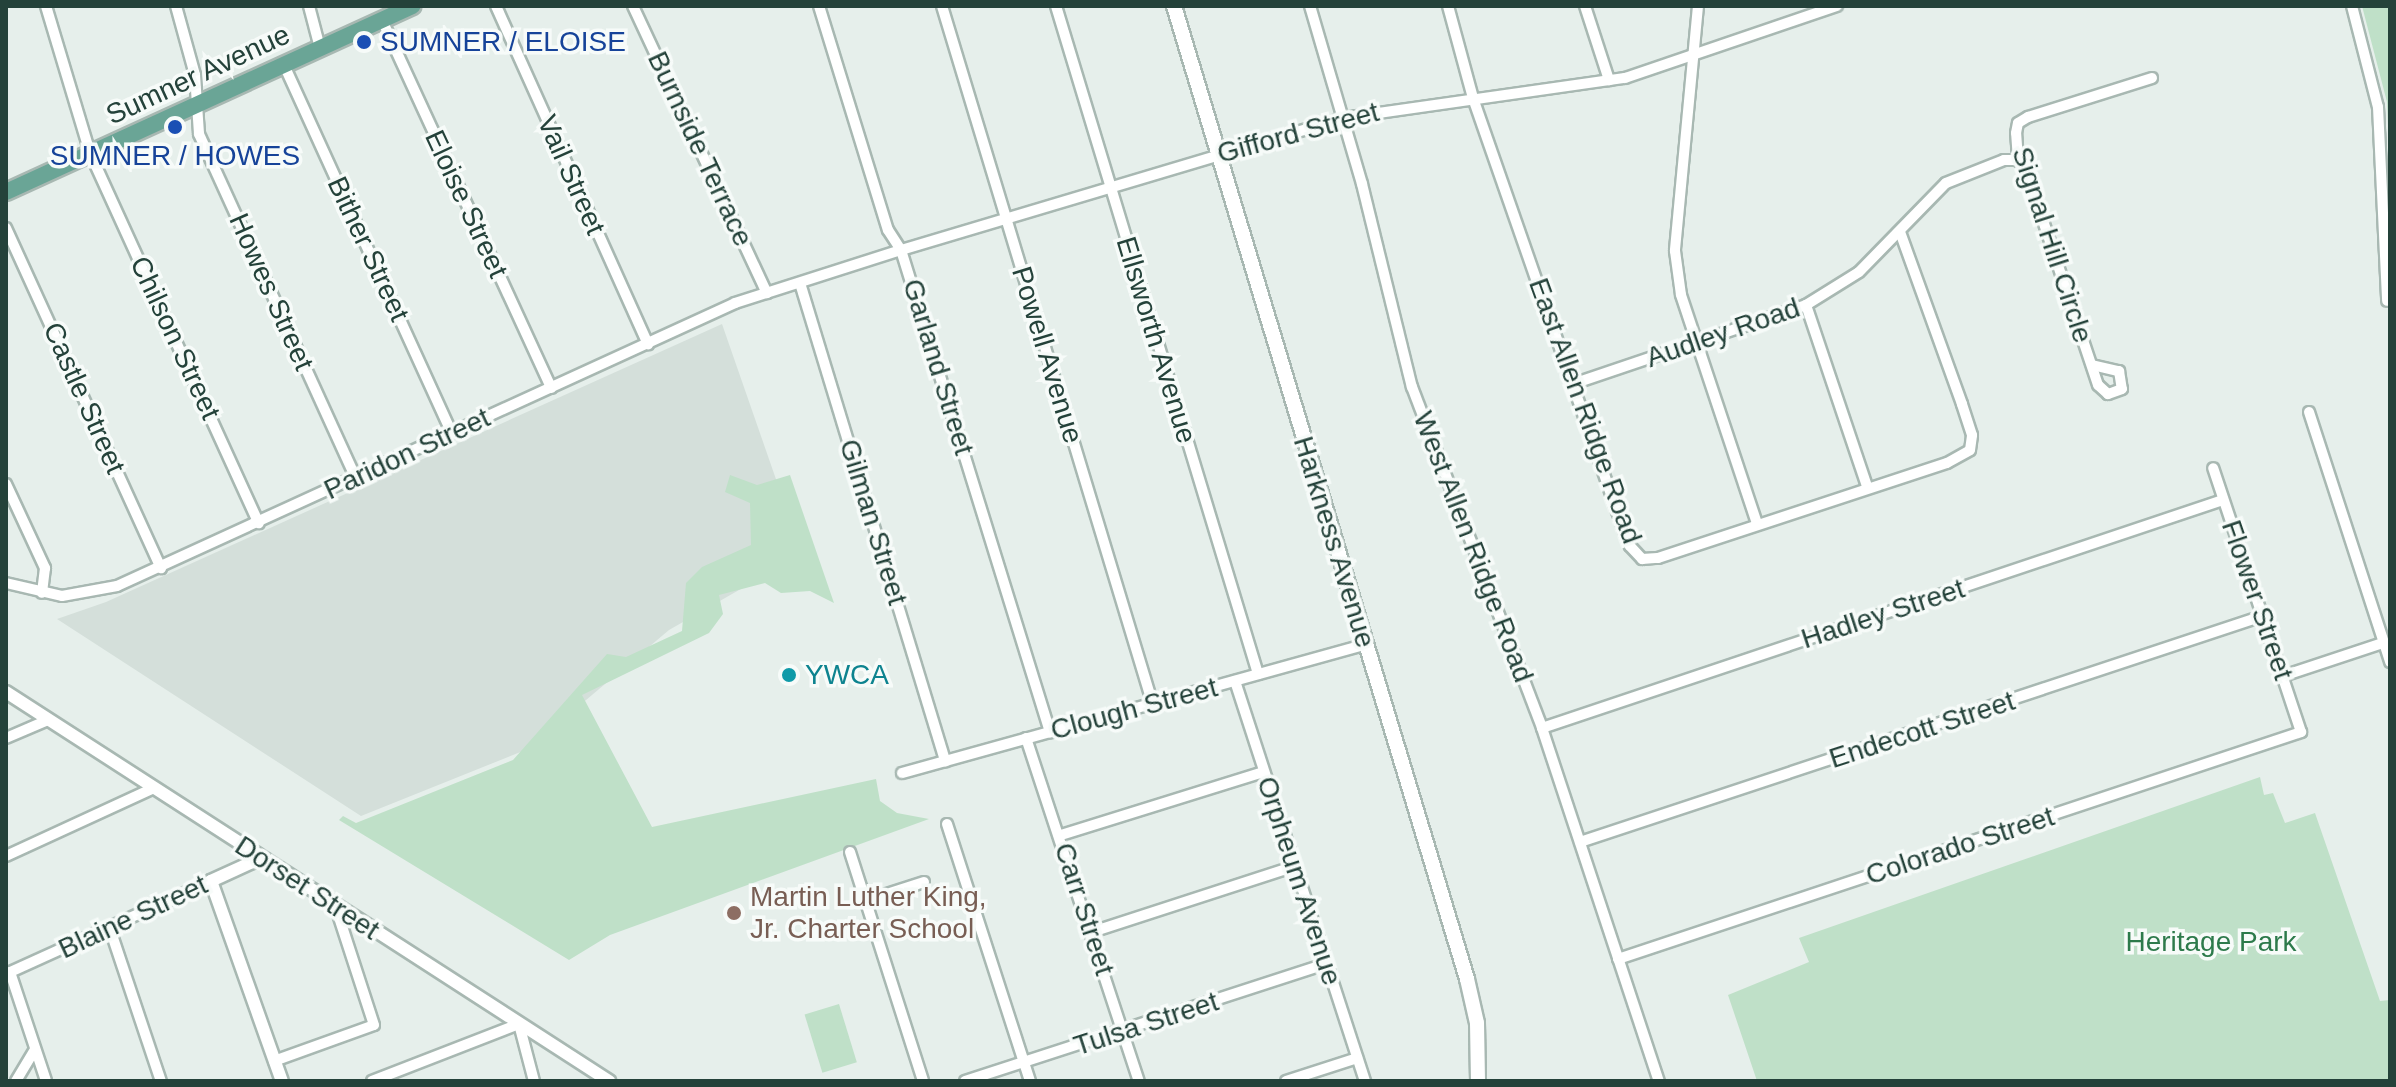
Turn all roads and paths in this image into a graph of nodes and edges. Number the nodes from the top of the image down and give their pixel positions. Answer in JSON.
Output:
{"nodes":[{"id":1,"x":46,"y":6,"type":"edge"},
{"id":2,"x":176,"y":6,"type":"edge"},
{"id":3,"x":309,"y":6,"type":"edge"},
{"id":4,"x":412,"y":6,"type":"edge"},
{"id":5,"x":496,"y":6,"type":"edge"},
{"id":6,"x":633,"y":6,"type":"edge"},
{"id":7,"x":819,"y":6,"type":"edge"},
{"id":8,"x":942,"y":6,"type":"edge"},
{"id":9,"x":1056,"y":6,"type":"edge"},
{"id":10,"x":1174,"y":6,"type":"edge"},
{"id":11,"x":1310,"y":6,"type":"edge"},
{"id":12,"x":1448,"y":6,"type":"edge"},
{"id":13,"x":1585,"y":6,"type":"edge"},
{"id":14,"x":1698,"y":6,"type":"edge"},
{"id":15,"x":1837,"y":6,"type":"edge"},
{"id":16,"x":2352,"y":6,"type":"edge"},
{"id":17,"x":382,"y":20,"type":"junction"},
{"id":18,"x":320,"y":48,"type":"junction"},
{"id":19,"x":1694,"y":55,"type":"junction"},
{"id":20,"x":284,"y":65,"type":"junction"},
{"id":21,"x":2152,"y":78,"type":"dead end"},
{"id":22,"x":1609,"y":80,"type":"junction"},
{"id":23,"x":1473,"y":98,"type":"junction"},
{"id":24,"x":195,"y":104,"type":"junction"},
{"id":25,"x":1343,"y":118,"type":"junction"},
{"id":26,"x":90,"y":153,"type":"junction"},
{"id":27,"x":1218,"y":155,"type":"junction"},
{"id":28,"x":2018,"y":160,"type":"junction"},
{"id":29,"x":1111,"y":188,"type":"junction"},
{"id":30,"x":6,"y":192,"type":"edge"},
{"id":31,"x":1006,"y":218,"type":"junction"},
{"id":32,"x":6,"y":228,"type":"edge"},
{"id":33,"x":1900,"y":232,"type":"junction"},
{"id":34,"x":901,"y":250,"type":"junction"},
{"id":35,"x":800,"y":283,"type":"junction"},
{"id":36,"x":767,"y":293,"type":"junction"},
{"id":37,"x":2387,"y":301,"type":"dead end"},
{"id":38,"x":1806,"y":305,"type":"junction"},
{"id":39,"x":1698,"y":343,"type":"junction"},
{"id":40,"x":648,"y":344,"type":"junction"},
{"id":41,"x":2092,"y":365,"type":"dead end"},
{"id":42,"x":1573,"y":384,"type":"junction"},
{"id":43,"x":551,"y":388,"type":"junction"},
{"id":44,"x":2309,"y":412,"type":"dead end"},
{"id":45,"x":452,"y":433,"type":"junction"},
{"id":46,"x":2213,"y":468,"type":"dead end"},
{"id":47,"x":355,"y":477,"type":"junction"},
{"id":48,"x":6,"y":484,"type":"edge"},
{"id":49,"x":1867,"y":486,"type":"junction"},
{"id":50,"x":2223,"y":500,"type":"junction"},
{"id":51,"x":259,"y":523,"type":"junction"},
{"id":52,"x":1757,"y":523,"type":"junction"},
{"id":53,"x":161,"y":568,"type":"junction"},
{"id":54,"x":6,"y":583,"type":"edge"},
{"id":55,"x":42,"y":593,"type":"junction"},
{"id":56,"x":2263,"y":616,"type":"junction"},
{"id":57,"x":2383,"y":643,"type":"junction"},
{"id":58,"x":1365,"y":645,"type":"junction"},
{"id":59,"x":2390,"y":662,"type":"edge"},
{"id":60,"x":1258,"y":674,"type":"junction"},
{"id":61,"x":2283,"y":676,"type":"junction"},
{"id":62,"x":1235,"y":681,"type":"junction"},
{"id":63,"x":6,"y":692,"type":"edge"},
{"id":64,"x":1153,"y":705,"type":"junction"},
{"id":65,"x":48,"y":720,"type":"junction"},
{"id":66,"x":1542,"y":728,"type":"junction"},
{"id":67,"x":1050,"y":732,"type":"junction"},
{"id":68,"x":2301,"y":732,"type":"joint"},
{"id":69,"x":6,"y":738,"type":"edge"},
{"id":70,"x":1026,"y":738,"type":"junction"},
{"id":71,"x":945,"y":761,"type":"junction"},
{"id":72,"x":1263,"y":772,"type":"junction"},
{"id":73,"x":902,"y":773,"type":"dead end"},
{"id":74,"x":154,"y":788,"type":"junction"},
{"id":75,"x":947,"y":824,"type":"dead end"},
{"id":76,"x":1061,"y":835,"type":"junction"},
{"id":77,"x":1580,"y":842,"type":"junction"},
{"id":78,"x":850,"y":852,"type":"dead end"},
{"id":79,"x":6,"y":856,"type":"edge"},
{"id":80,"x":259,"y":859,"type":"junction"},
{"id":81,"x":1295,"y":866,"type":"junction"},
{"id":82,"x":211,"y":881,"type":"junction"},
{"id":83,"x":924,"y":882,"type":"dead end"},
{"id":84,"x":865,"y":901,"type":"junction"},
{"id":85,"x":335,"y":905,"type":"junction"},
{"id":86,"x":110,"y":929,"type":"junction"},
{"id":87,"x":1092,"y":932,"type":"junction"},
{"id":88,"x":1618,"y":959,"type":"junction"},
{"id":89,"x":1326,"y":964,"type":"junction"},
{"id":90,"x":8,"y":973,"type":"edge"},
{"id":91,"x":519,"y":1024,"type":"junction"},
{"id":92,"x":1123,"y":1032,"type":"junction"},
{"id":93,"x":35,"y":1049,"type":"junction"},
{"id":94,"x":1357,"y":1058,"type":"junction"},
{"id":95,"x":274,"y":1061,"type":"junction"},
{"id":96,"x":1024,"y":1062,"type":"junction"},
{"id":97,"x":16,"y":1081,"type":"edge"},
{"id":98,"x":46,"y":1081,"type":"edge"},
{"id":99,"x":161,"y":1081,"type":"edge"},
{"id":100,"x":282,"y":1081,"type":"edge"},
{"id":101,"x":372,"y":1081,"type":"edge"},
{"id":102,"x":534,"y":1081,"type":"edge"},
{"id":103,"x":609,"y":1081,"type":"edge"},
{"id":104,"x":923,"y":1081,"type":"edge"},
{"id":105,"x":965,"y":1081,"type":"edge"},
{"id":106,"x":1030,"y":1081,"type":"edge"},
{"id":107,"x":1139,"y":1081,"type":"edge"},
{"id":108,"x":1286,"y":1081,"type":"edge"},
{"id":109,"x":1365,"y":1081,"type":"edge"},
{"id":110,"x":1478,"y":1081,"type":"edge"},
{"id":111,"x":1659,"y":1081,"type":"edge"}],
"edges":[{"from":1,"to":26,"type":"street","name":"Chilson Street"},
{"from":2,"to":24,"type":"street","name":"Howes Street"},
{"from":3,"to":18,"type":"street"},
{"from":4,"to":17,"type":"main road","name":"Sumner Avenue"},
{"from":5,"to":40,"type":"street","name":"Vail Street"},
{"from":6,"to":36,"type":"street","name":"Burnside Terrace"},
{"from":7,"to":34,"type":"street","name":"Garland Street"},
{"from":8,"to":31,"type":"street","name":"Powell Avenue"},
{"from":9,"to":29,"type":"street","name":"Ellsworth Avenue"},
{"from":10,"to":27,"type":"main road","name":"Harkness Avenue"},
{"from":11,"to":25,"type":"street","name":"West Allen Ridge Road"},
{"from":12,"to":23,"type":"street","name":"East Allen Ridge Road"},
{"from":13,"to":22,"type":"street"},
{"from":14,"to":19,"type":"street"},
{"from":15,"to":19,"type":"street","name":"Gifford Street"},
{"from":16,"to":37,"type":"street"},
{"from":17,"to":18,"type":"main road","name":"Sumner Avenue"},
{"from":17,"to":43,"type":"street","name":"Eloise Street"},
{"from":18,"to":20,"type":"main road","name":"Sumner Avenue"},
{"from":19,"to":22,"type":"street","name":"Gifford Street"},
{"from":19,"to":39,"type":"street"},
{"from":20,"to":24,"type":"main road","name":"Sumner Avenue"},
{"from":20,"to":45,"type":"street","name":"Bither Street"},
{"from":21,"to":28,"type":"street","name":"Signal Hill Circle"},
{"from":22,"to":23,"type":"street","name":"Gifford Street"},
{"from":23,"to":25,"type":"street","name":"Gifford Street"},
{"from":23,"to":42,"type":"street","name":"East Allen Ridge Road"},
{"from":24,"to":26,"type":"main road","name":"Sumner Avenue"},
{"from":24,"to":47,"type":"street","name":"Howes Street"},
{"from":25,"to":27,"type":"street","name":"Gifford Street"},
{"from":25,"to":66,"type":"street","name":"West Allen Ridge Road"},
{"from":26,"to":30,"type":"main road","name":"Sumner Avenue"},
{"from":26,"to":51,"type":"street","name":"Chilson Street"},
{"from":27,"to":29,"type":"street","name":"Gifford Street"},
{"from":27,"to":58,"type":"main road","name":"Harkness Avenue"},
{"from":28,"to":33,"type":"street","name":"Audley Road"},
{"from":28,"to":41,"type":"street","name":"Signal Hill Circle"},
{"from":29,"to":31,"type":"street","name":"Gifford Street"},
{"from":29,"to":60,"type":"street","name":"Ellsworth Avenue"},
{"from":31,"to":34,"type":"street","name":"Gifford Street"},
{"from":31,"to":64,"type":"street","name":"Powell Avenue"},
{"from":32,"to":53,"type":"street","name":"Castle Street"},
{"from":33,"to":38,"type":"street","name":"Audley Road"},
{"from":33,"to":49,"type":"street","name":"East Allen Ridge Road"},
{"from":34,"to":35,"type":"street","name":"Gifford Street"},
{"from":34,"to":67,"type":"street","name":"Garland Street"},
{"from":35,"to":36,"type":"street","name":"Gifford Street"},
{"from":35,"to":71,"type":"street","name":"Gilman Street"},
{"from":36,"to":40,"type":"street","name":"Paridon Street"},
{"from":38,"to":39,"type":"street","name":"Audley Road"},
{"from":38,"to":49,"type":"street"},
{"from":39,"to":42,"type":"street","name":"Audley Road"},
{"from":39,"to":52,"type":"street"},
{"from":40,"to":43,"type":"street","name":"Paridon Street"},
{"from":42,"to":52,"type":"street","name":"East Allen Ridge Road"},
{"from":43,"to":45,"type":"street","name":"Paridon Street"},
{"from":44,"to":57,"type":"street"},
{"from":45,"to":47,"type":"street","name":"Paridon Street"},
{"from":46,"to":50,"type":"street","name":"Flower Street"},
{"from":47,"to":51,"type":"street","name":"Paridon Street"},
{"from":48,"to":55,"type":"street"},
{"from":49,"to":52,"type":"street","name":"East Allen Ridge Road"},
{"from":50,"to":56,"type":"street","name":"Flower Street"},
{"from":50,"to":66,"type":"street","name":"Hadley Street"},
{"from":51,"to":53,"type":"street","name":"Paridon Street"},
{"from":53,"to":55,"type":"street","name":"Paridon Street"},
{"from":54,"to":55,"type":"street","name":"Paridon Street"},
{"from":56,"to":61,"type":"street","name":"Flower Street"},
{"from":56,"to":77,"type":"street","name":"Endecott Street"},
{"from":57,"to":59,"type":"street"},
{"from":57,"to":61,"type":"street"},
{"from":58,"to":60,"type":"street","name":"Clough Street"},
{"from":58,"to":110,"type":"main road","name":"Harkness Avenue"},
{"from":60,"to":62,"type":"street","name":"Clough Street"},
{"from":61,"to":68,"type":"street","name":"Flower Street"},
{"from":62,"to":64,"type":"street","name":"Clough Street"},
{"from":62,"to":72,"type":"street","name":"Orpheum Avenue"},
{"from":63,"to":65,"type":"street","name":"Dorset Street"},
{"from":64,"to":67,"type":"street","name":"Clough Street"},
{"from":65,"to":69,"type":"street"},
{"from":65,"to":74,"type":"street","name":"Dorset Street"},
{"from":66,"to":77,"type":"street","name":"West Allen Ridge Road"},
{"from":67,"to":70,"type":"street","name":"Clough Street"},
{"from":68,"to":88,"type":"street","name":"Colorado Street"},
{"from":70,"to":71,"type":"street","name":"Clough Street"},
{"from":70,"to":76,"type":"street","name":"Carr Street"},
{"from":71,"to":73,"type":"street","name":"Clough Street"},
{"from":72,"to":76,"type":"street"},
{"from":72,"to":81,"type":"street","name":"Orpheum Avenue"},
{"from":74,"to":79,"type":"street"},
{"from":74,"to":80,"type":"street","name":"Dorset Street"},
{"from":75,"to":96,"type":"street"},
{"from":76,"to":87,"type":"street","name":"Carr Street"},
{"from":77,"to":88,"type":"street","name":"West Allen Ridge Road"},
{"from":78,"to":84,"type":"street"},
{"from":80,"to":82,"type":"street","name":"Blaine Street"},
{"from":80,"to":85,"type":"street","name":"Dorset Street"},
{"from":81,"to":87,"type":"street"},
{"from":81,"to":89,"type":"street","name":"Orpheum Avenue"},
{"from":82,"to":86,"type":"street","name":"Blaine Street"},
{"from":82,"to":95,"type":"street"},
{"from":83,"to":84,"type":"street"},
{"from":84,"to":104,"type":"street"},
{"from":85,"to":91,"type":"street","name":"Dorset Street"},
{"from":85,"to":95,"type":"street"},
{"from":86,"to":90,"type":"street","name":"Blaine Street"},
{"from":86,"to":99,"type":"street"},
{"from":87,"to":92,"type":"street","name":"Carr Street"},
{"from":88,"to":111,"type":"street","name":"West Allen Ridge Road"},
{"from":89,"to":92,"type":"street","name":"Tulsa Street"},
{"from":89,"to":94,"type":"street","name":"Orpheum Avenue"},
{"from":90,"to":93,"type":"street"},
{"from":91,"to":101,"type":"street"},
{"from":91,"to":102,"type":"street"},
{"from":91,"to":103,"type":"street","name":"Dorset Street"},
{"from":92,"to":96,"type":"street","name":"Tulsa Street"},
{"from":92,"to":107,"type":"street","name":"Carr Street"},
{"from":93,"to":97,"type":"street"},
{"from":93,"to":98,"type":"street"},
{"from":94,"to":108,"type":"street"},
{"from":94,"to":109,"type":"street","name":"Orpheum Avenue"},
{"from":95,"to":100,"type":"street"},
{"from":96,"to":105,"type":"street","name":"Tulsa Street"},
{"from":96,"to":106,"type":"street"}]}
